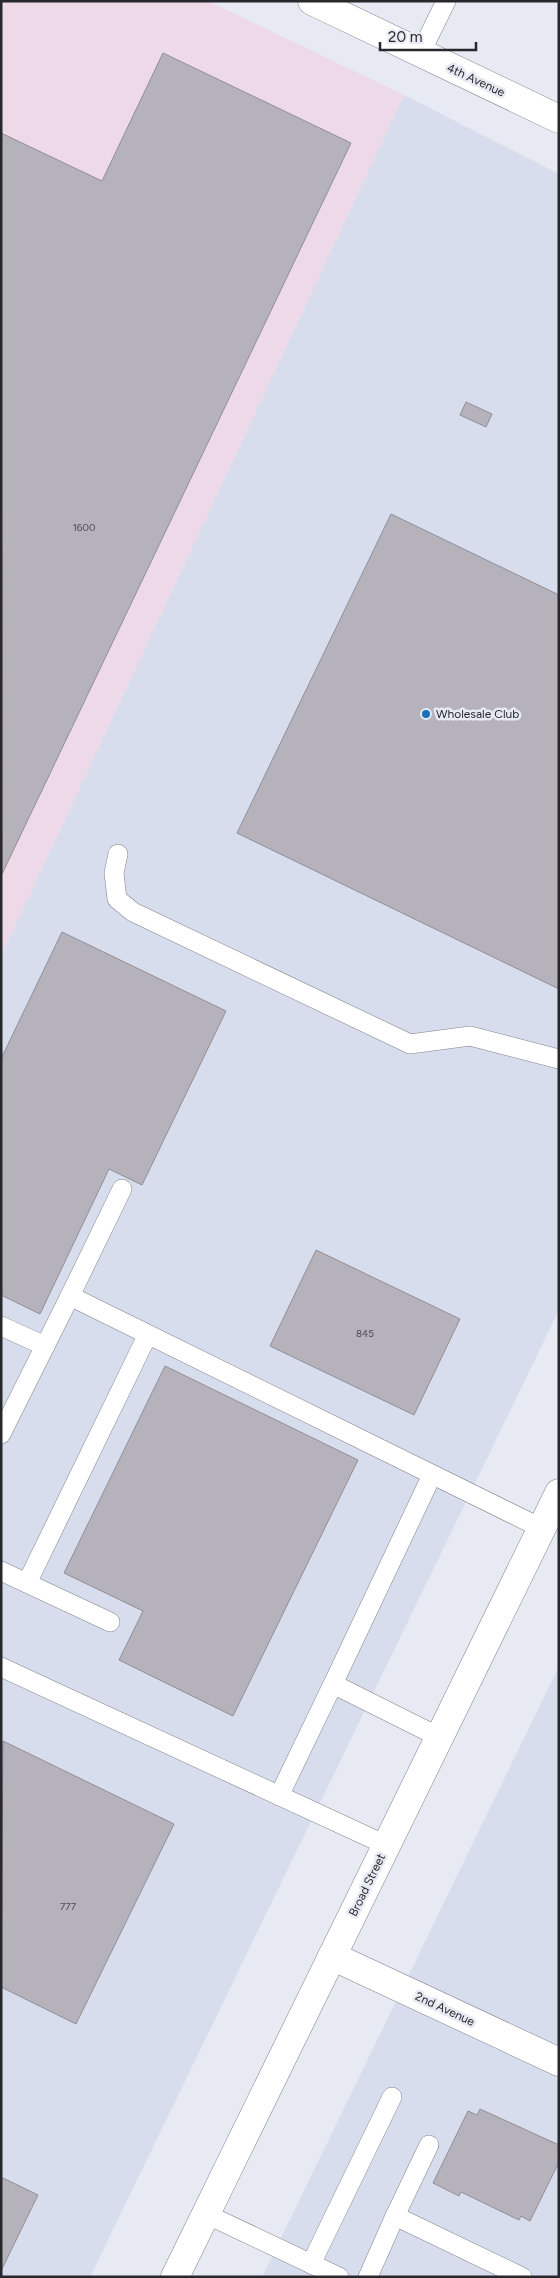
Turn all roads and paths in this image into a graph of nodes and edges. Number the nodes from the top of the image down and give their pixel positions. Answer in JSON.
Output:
{"nodes":[{"id":1,"x":312,"y":1,"type":"edge"},
{"id":2,"x":446,"y":1,"type":"edge"},
{"id":3,"x":420,"y":54,"type":"junction"},
{"id":4,"x":559,"y":119,"type":"edge"},
{"id":5,"x":118,"y":854,"type":"dead end"},
{"id":6,"x":559,"y":1059,"type":"edge"},
{"id":7,"x":122,"y":1189,"type":"dead end"},
{"id":8,"x":70,"y":1296,"type":"junction"},
{"id":9,"x":1,"y":1326,"type":"edge"},
{"id":10,"x":147,"y":1336,"type":"junction"},
{"id":11,"x":44,"y":1346,"type":"junction"},
{"id":12,"x":1,"y":1434,"type":"edge"},
{"id":13,"x":432,"y":1475,"type":"junction"},
{"id":14,"x":559,"y":1492,"type":"edge"},
{"id":15,"x":541,"y":1528,"type":"junction"},
{"id":16,"x":1,"y":1571,"type":"edge"},
{"id":17,"x":27,"y":1583,"type":"junction"},
{"id":18,"x":110,"y":1622,"type":"dead end"},
{"id":19,"x":1,"y":1667,"type":"edge"},
{"id":20,"x":333,"y":1684,"type":"junction"},
{"id":21,"x":439,"y":1737,"type":"junction"},
{"id":22,"x":279,"y":1796,"type":"junction"},
{"id":23,"x":386,"y":1846,"type":"junction"},
{"id":24,"x":332,"y":1956,"type":"junction"},
{"id":25,"x":559,"y":2062,"type":"edge"},
{"id":26,"x":392,"y":2097,"type":"dead end"},
{"id":27,"x":429,"y":2145,"type":"dead end"},
{"id":28,"x":206,"y":2214,"type":"junction"},
{"id":29,"x":395,"y":2216,"type":"junction"},
{"id":30,"x":311,"y":2264,"type":"junction"},
{"id":31,"x":175,"y":2277,"type":"edge"},
{"id":32,"x":339,"y":2277,"type":"edge"},
{"id":33,"x":368,"y":2277,"type":"edge"},
{"id":34,"x":522,"y":2277,"type":"edge"}],
"edges":[{"from":1,"to":3,"type":"main road","name":"4th Avenue"},
{"from":2,"to":3,"type":"lane"},
{"from":3,"to":4,"type":"main road","name":"4th Avenue"},
{"from":5,"to":6,"type":"lane"},
{"from":7,"to":8,"type":"lane"},
{"from":8,"to":10,"type":"lane"},
{"from":8,"to":11,"type":"lane"},
{"from":9,"to":11,"type":"lane"},
{"from":10,"to":13,"type":"lane"},
{"from":10,"to":17,"type":"lane"},
{"from":11,"to":12,"type":"lane"},
{"from":13,"to":15,"type":"lane"},
{"from":13,"to":20,"type":"lane"},
{"from":14,"to":15,"type":"main road","name":"Broad Street"},
{"from":15,"to":21,"type":"main road","name":"Broad Street"},
{"from":16,"to":17,"type":"lane"},
{"from":17,"to":18,"type":"lane"},
{"from":19,"to":22,"type":"lane"},
{"from":20,"to":21,"type":"lane"},
{"from":20,"to":22,"type":"lane"},
{"from":21,"to":23,"type":"main road","name":"Broad Street"},
{"from":22,"to":23,"type":"lane"},
{"from":23,"to":24,"type":"main road","name":"Broad Street"},
{"from":24,"to":25,"type":"main road","name":"2nd Avenue"},
{"from":24,"to":28,"type":"main road","name":"Broad Street"},
{"from":26,"to":30,"type":"lane"},
{"from":27,"to":29,"type":"lane"},
{"from":28,"to":30,"type":"lane"},
{"from":28,"to":31,"type":"main road","name":"Broad Street"},
{"from":29,"to":33,"type":"lane"},
{"from":29,"to":34,"type":"lane"},
{"from":30,"to":32,"type":"lane"}]}
